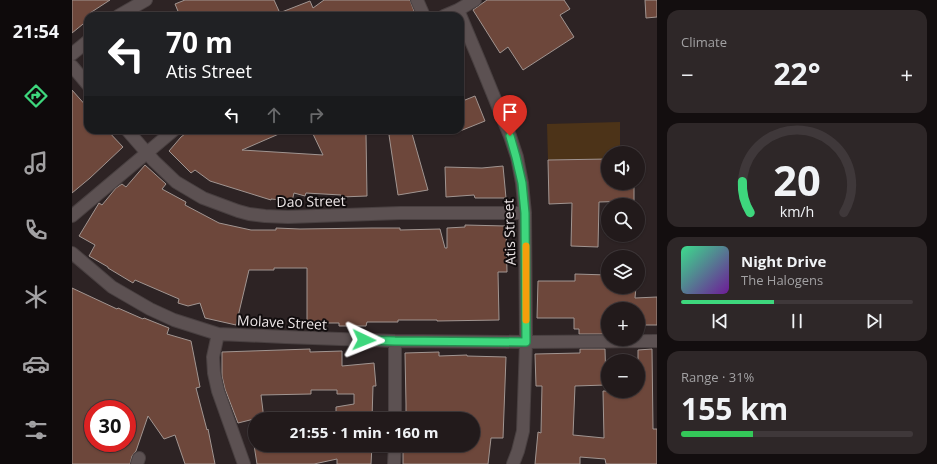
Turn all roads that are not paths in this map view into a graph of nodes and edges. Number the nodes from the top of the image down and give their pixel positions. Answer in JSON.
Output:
{"nodes":[{"id":1,"x":146,"y":0,"type":"edge"},
{"id":2,"x":417,"y":0,"type":"edge"},
{"id":3,"x":475,"y":0,"type":"edge"},
{"id":4,"x":458,"y":10,"type":"joint"},
{"id":5,"x":125,"y":12,"type":"edge"},
{"id":6,"x":422,"y":12,"type":"edge"},
{"id":7,"x":453,"y":12,"type":"edge"},
{"id":8,"x":464,"y":24,"type":"edge"},
{"id":9,"x":84,"y":44,"type":"edge"},
{"id":10,"x":72,"y":54,"type":"edge"},
{"id":11,"x":72,"y":66,"type":"edge"},
{"id":12,"x":84,"y":80,"type":"edge"},
{"id":13,"x":130,"y":134,"type":"edge"},
{"id":14,"x":169,"y":134,"type":"edge"},
{"id":15,"x":146,"y":153,"type":"junction"},
{"id":16,"x":525,"y":213,"type":"junction"},
{"id":17,"x":72,"y":216,"type":"edge"},
{"id":18,"x":72,"y":253,"type":"edge"},
{"id":19,"x":218,"y":334,"type":"junction"},
{"id":20,"x":395,"y":341,"type":"junction"},
{"id":21,"x":657,"y":341,"type":"edge"},
{"id":22,"x":526,"y":342,"type":"junction"},
{"id":23,"x":395,"y":412,"type":"edge"},
{"id":24,"x":394,"y":452,"type":"edge"},
{"id":25,"x":244,"y":464,"type":"edge"},
{"id":26,"x":394,"y":464,"type":"edge"},
{"id":27,"x":513,"y":464,"type":"edge"}],
"edges":[{"from":1,"to":5,"type":"street"},
{"from":2,"to":6,"type":"street"},
{"from":3,"to":4,"type":"street"},
{"from":4,"to":7,"type":"street"},
{"from":8,"to":16,"type":"street","name":"Atis Street"},
{"from":9,"to":10,"type":"street"},
{"from":11,"to":12,"type":"street"},
{"from":13,"to":15,"type":"street","name":"Dao Street"},
{"from":14,"to":15,"type":"street"},
{"from":15,"to":16,"type":"street","name":"Dao Street"},
{"from":15,"to":17,"type":"street"},
{"from":16,"to":22,"type":"street","name":"Atis Street"},
{"from":18,"to":19,"type":"street","name":"Molave Street"},
{"from":19,"to":20,"type":"street","name":"Molave Street"},
{"from":19,"to":25,"type":"street"},
{"from":20,"to":22,"type":"street","name":"Molave Street"},
{"from":20,"to":23,"type":"street"},
{"from":21,"to":22,"type":"street","name":"Molave Street"},
{"from":22,"to":27,"type":"street","name":"Atis Street"},
{"from":24,"to":26,"type":"street"}]}
